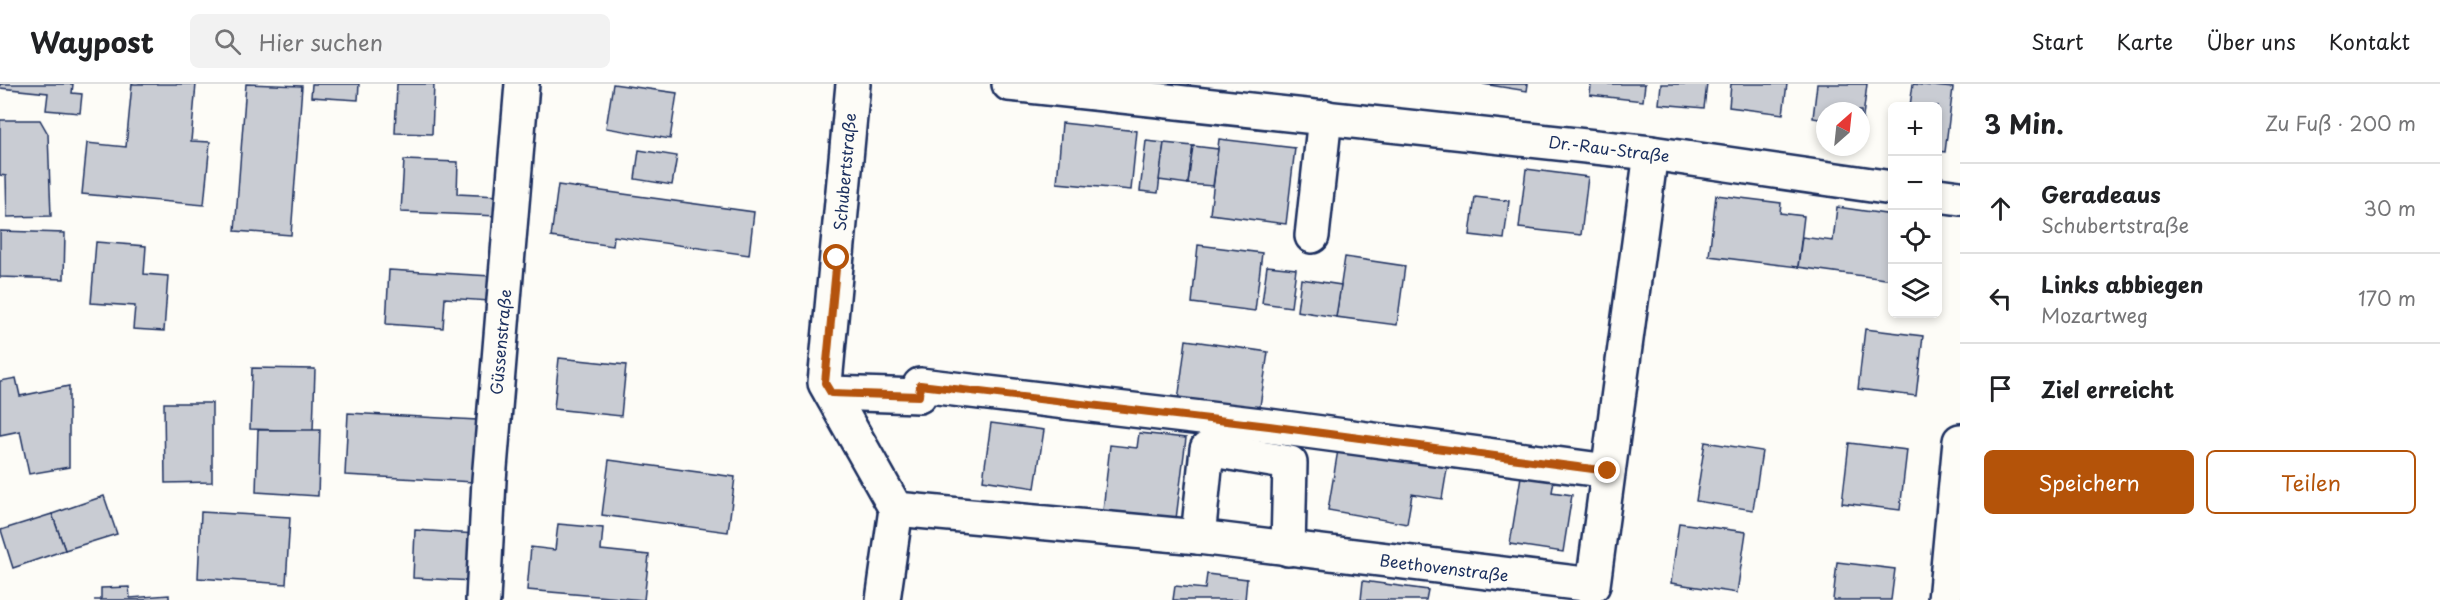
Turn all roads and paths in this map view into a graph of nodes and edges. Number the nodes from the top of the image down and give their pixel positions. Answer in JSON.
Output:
{"nodes":[{"id":1,"x":522,"y":84,"type":"edge"},
{"id":2,"x":853,"y":84,"type":"edge"},
{"id":3,"x":1009,"y":84,"type":"edge"},
{"id":4,"x":1165,"y":92,"type":"edge"},
{"id":5,"x":1325,"y":117,"type":"junction"},
{"id":6,"x":1650,"y":153,"type":"junction"},
{"id":7,"x":1888,"y":187,"type":"edge"},
{"id":8,"x":1942,"y":196,"type":"edge"},
{"id":9,"x":1960,"y":198,"type":"edge"},
{"id":10,"x":1312,"y":236,"type":"dead end"},
{"id":11,"x":831,"y":393,"type":"junction"},
{"id":12,"x":1960,"y":441,"type":"edge"},
{"id":13,"x":1608,"y":471,"type":"junction"},
{"id":14,"x":896,"y":509,"type":"junction"},
{"id":15,"x":1198,"y":537,"type":"junction"},
{"id":16,"x":1288,"y":549,"type":"junction"},
{"id":17,"x":1593,"y":593,"type":"edge"},
{"id":18,"x":483,"y":600,"type":"edge"},
{"id":19,"x":883,"y":600,"type":"edge"},
{"id":20,"x":1945,"y":600,"type":"edge"}],
"edges":[{"from":1,"to":18,"type":"street","name":"Güssenstraße"},
{"from":2,"to":11,"type":"street","name":"Schubertstraße"},
{"from":3,"to":4,"type":"street","name":"Dr.-Rau-Straße"},
{"from":4,"to":5,"type":"street","name":"Dr.-Rau-Straße"},
{"from":5,"to":6,"type":"street","name":"Dr.-Rau-Straße"},
{"from":5,"to":10,"type":"street"},
{"from":6,"to":7,"type":"street","name":"Dr.-Rau-Straße"},
{"from":6,"to":13,"type":"street","name":"Beethovenstraße"},
{"from":8,"to":9,"type":"street"},
{"from":11,"to":13,"type":"street"},
{"from":11,"to":14,"type":"street","name":"Schubertstraße"},
{"from":12,"to":20,"type":"street"},
{"from":13,"to":17,"type":"street","name":"Beethovenstraße"},
{"from":14,"to":15,"type":"street","name":"Beethovenstraße"},
{"from":14,"to":19,"type":"street"},
{"from":15,"to":16,"type":"street","name":"Beethovenstraße"},
{"from":15,"to":16,"type":"street"},
{"from":16,"to":17,"type":"street","name":"Beethovenstraße"}]}
